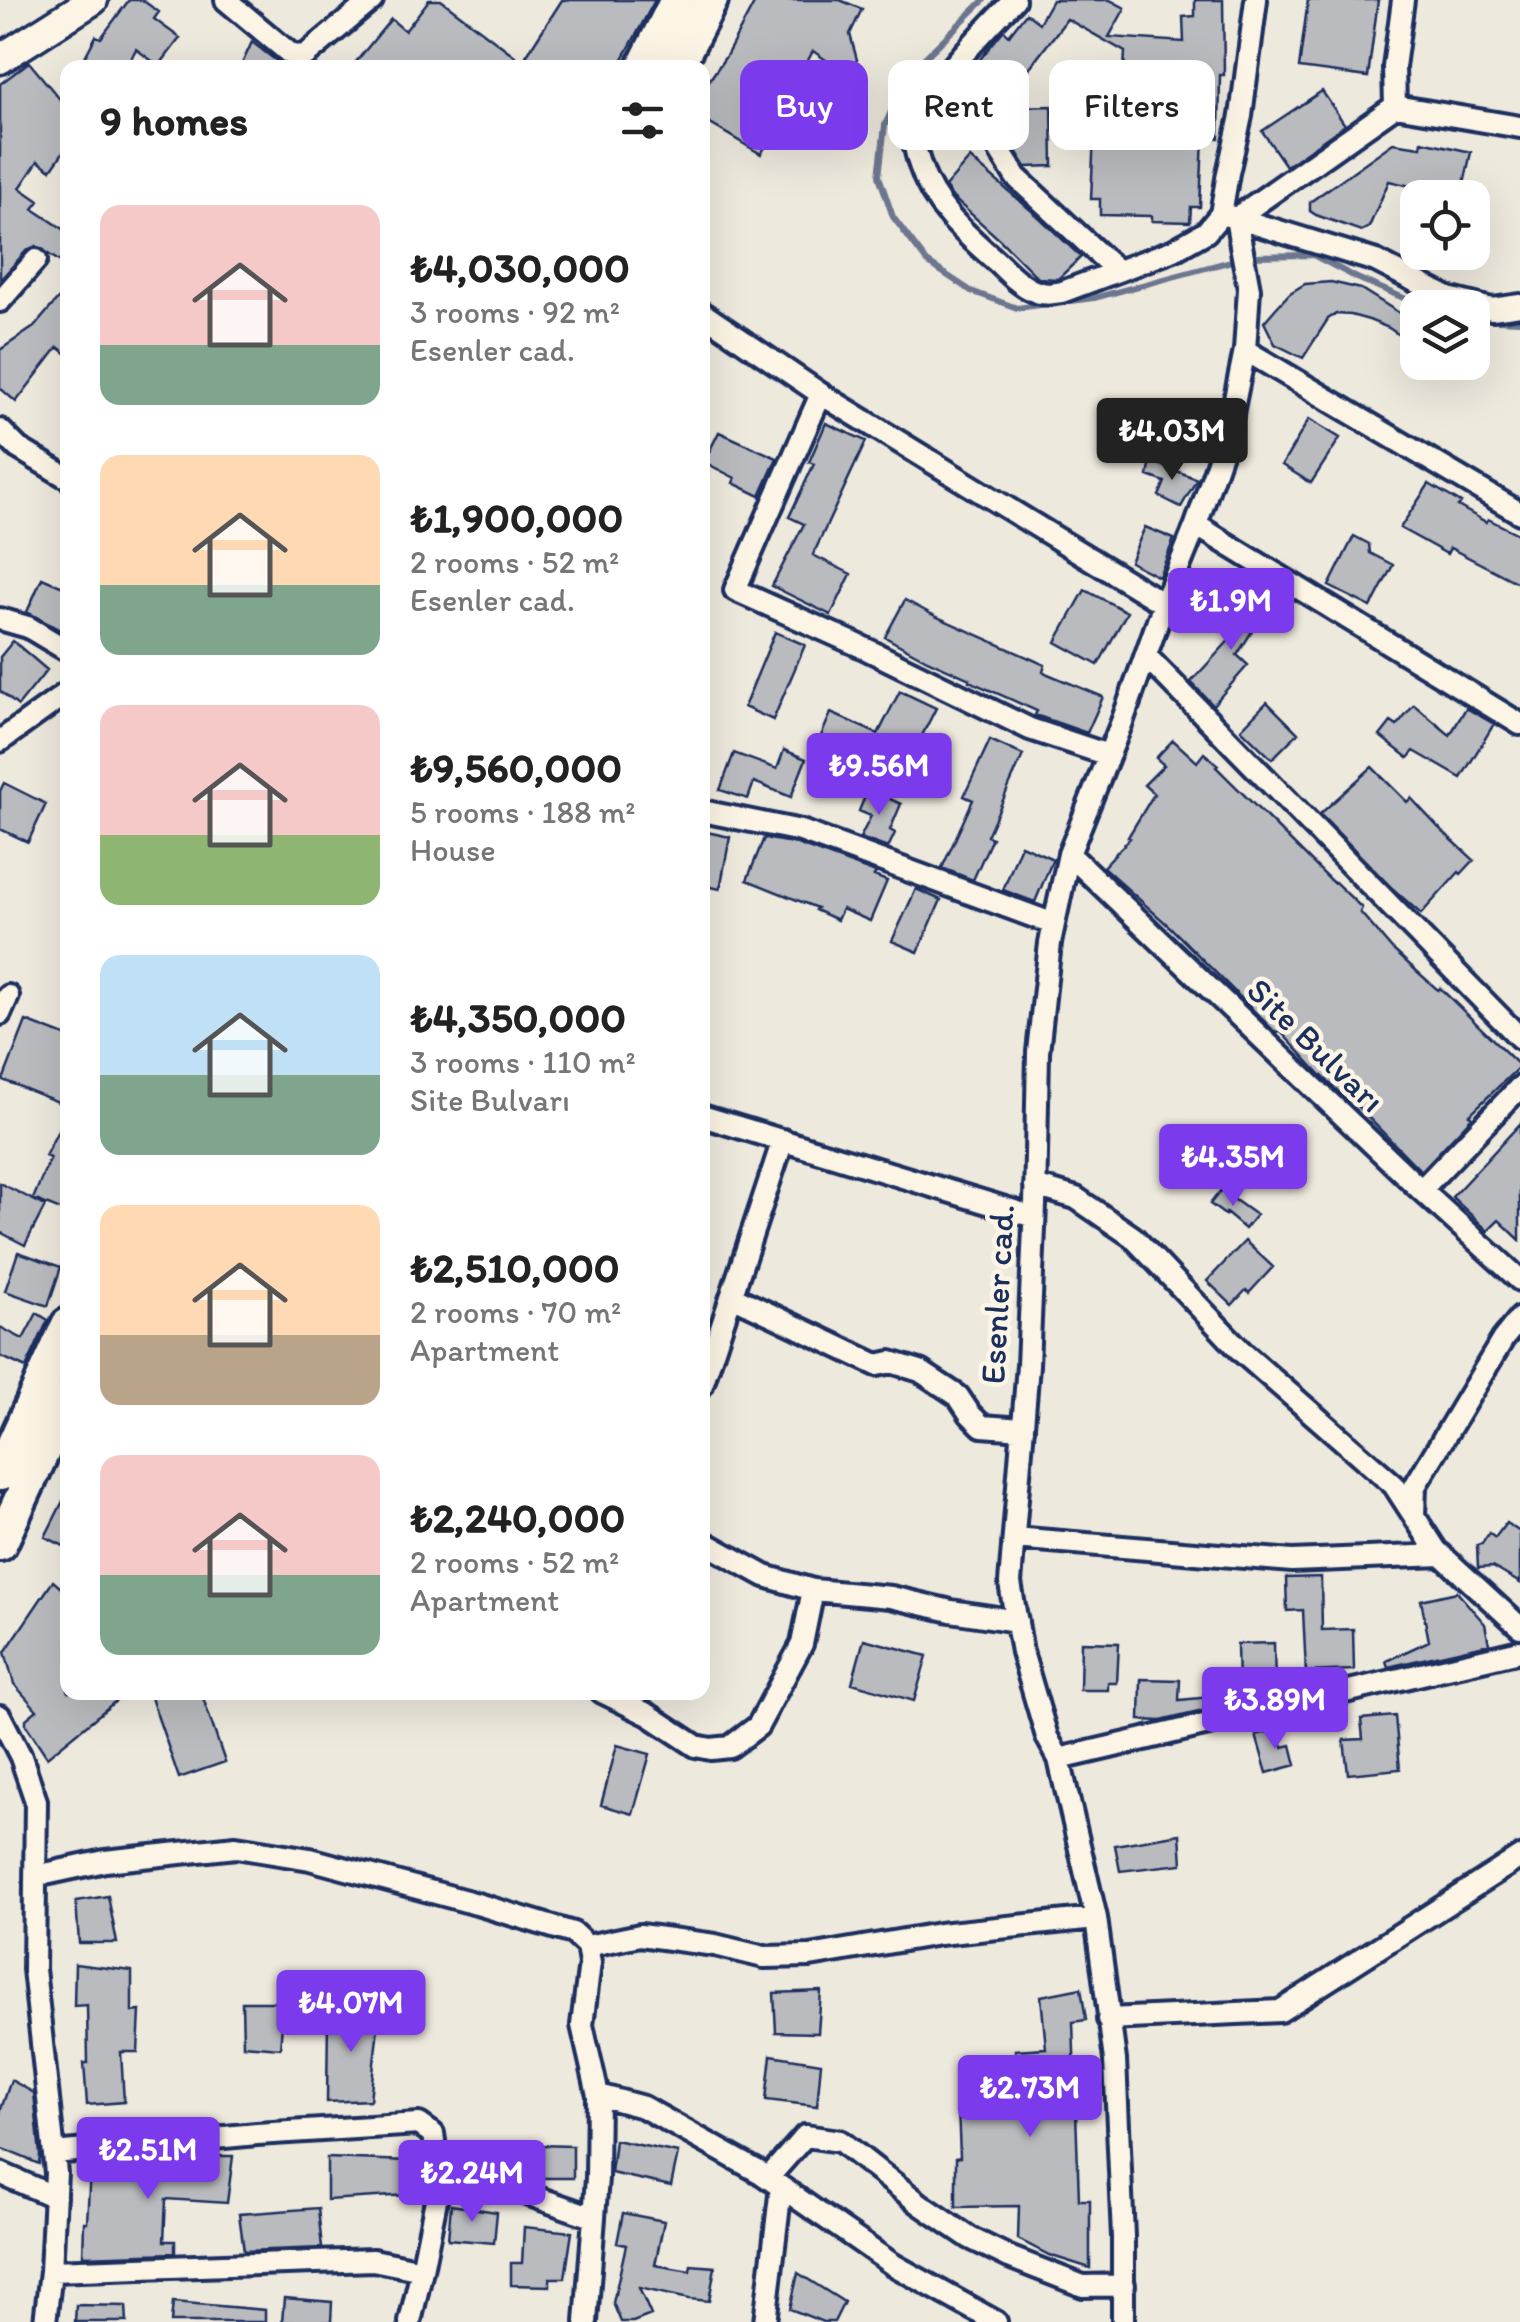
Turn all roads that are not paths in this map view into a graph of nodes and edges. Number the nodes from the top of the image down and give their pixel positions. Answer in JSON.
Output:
{"nodes":[{"id":1,"x":226,"y":0,"type":"edge"},
{"id":2,"x":372,"y":0,"type":"edge"},
{"id":3,"x":677,"y":0,"type":"edge"},
{"id":4,"x":712,"y":0,"type":"edge"},
{"id":5,"x":1014,"y":0,"type":"edge"},
{"id":6,"x":1256,"y":0,"type":"edge"},
{"id":7,"x":1403,"y":0,"type":"edge"},
{"id":8,"x":85,"y":2,"type":"edge"},
{"id":9,"x":0,"y":59,"type":"edge"},
{"id":10,"x":646,"y":60,"type":"edge"},
{"id":11,"x":680,"y":60,"type":"edge"},
{"id":12,"x":1396,"y":106,"type":"junction"},
{"id":13,"x":1520,"y":128,"type":"edge"},
{"id":14,"x":999,"y":150,"type":"edge"},
{"id":15,"x":1228,"y":216,"type":"junction"},
{"id":16,"x":36,"y":260,"type":"dead end"},
{"id":17,"x":1117,"y":272,"type":"junction"},
{"id":18,"x":0,"y":300,"type":"edge"},
{"id":19,"x":1520,"y":305,"type":"edge"},
{"id":20,"x":710,"y":319,"type":"edge"},
{"id":21,"x":1245,"y":350,"type":"junction"},
{"id":22,"x":821,"y":394,"type":"junction"},
{"id":23,"x":0,"y":430,"type":"edge"},
{"id":24,"x":60,"y":473,"type":"edge"},
{"id":25,"x":1520,"y":513,"type":"edge"},
{"id":26,"x":1196,"y":525,"type":"junction"},
{"id":27,"x":1164,"y":604,"type":"junction"},
{"id":28,"x":0,"y":618,"type":"edge"},
{"id":29,"x":60,"y":646,"type":"edge"},
{"id":30,"x":1146,"y":656,"type":"junction"},
{"id":31,"x":60,"y":698,"type":"edge"},
{"id":32,"x":1520,"y":724,"type":"edge"},
{"id":33,"x":0,"y":740,"type":"edge"},
{"id":34,"x":1108,"y":756,"type":"junction"},
{"id":35,"x":710,"y":813,"type":"edge"},
{"id":36,"x":1069,"y":854,"type":"junction"},
{"id":37,"x":1054,"y":924,"type":"junction"},
{"id":38,"x":1520,"y":1038,"type":"edge"},
{"id":39,"x":1520,"y":1087,"type":"edge"},
{"id":40,"x":710,"y":1118,"type":"edge"},
{"id":41,"x":782,"y":1140,"type":"junction"},
{"id":42,"x":1035,"y":1186,"type":"junction"},
{"id":43,"x":1420,"y":1190,"type":"junction"},
{"id":44,"x":1034,"y":1217,"type":"junction"},
{"id":45,"x":1520,"y":1280,"type":"edge"},
{"id":46,"x":732,"y":1296,"type":"junction"},
{"id":47,"x":1518,"y":1326,"type":"edge"},
{"id":48,"x":60,"y":1343,"type":"edge"},
{"id":49,"x":710,"y":1361,"type":"edge"},
{"id":50,"x":1022,"y":1429,"type":"junction"},
{"id":51,"x":59,"y":1440,"type":"edge"},
{"id":52,"x":0,"y":1474,"type":"edge"},
{"id":53,"x":1414,"y":1516,"type":"junction"},
{"id":54,"x":1014,"y":1538,"type":"junction"},
{"id":55,"x":0,"y":1544,"type":"edge"},
{"id":56,"x":710,"y":1545,"type":"edge"},
{"id":57,"x":1442,"y":1555,"type":"junction"},
{"id":58,"x":813,"y":1590,"type":"junction"},
{"id":59,"x":1016,"y":1621,"type":"junction"},
{"id":60,"x":1520,"y":1627,"type":"edge"},
{"id":61,"x":1520,"y":1651,"type":"edge"},
{"id":62,"x":618,"y":1700,"type":"edge"},
{"id":63,"x":0,"y":1716,"type":"edge"},
{"id":64,"x":1059,"y":1759,"type":"junction"},
{"id":65,"x":1520,"y":1857,"type":"edge"},
{"id":66,"x":36,"y":1876,"type":"junction"},
{"id":67,"x":1096,"y":1918,"type":"junction"},
{"id":68,"x":587,"y":1946,"type":"junction"},
{"id":69,"x":1108,"y":2019,"type":"junction"},
{"id":70,"x":598,"y":2095,"type":"junction"},
{"id":71,"x":54,"y":2153,"type":"junction"},
{"id":72,"x":444,"y":2165,"type":"junction"},
{"id":73,"x":0,"y":2173,"type":"edge"},
{"id":74,"x":774,"y":2182,"type":"junction"},
{"id":75,"x":55,"y":2196,"type":"junction"},
{"id":76,"x":592,"y":2217,"type":"junction"},
{"id":77,"x":422,"y":2270,"type":"junction"},
{"id":78,"x":51,"y":2271,"type":"junction"},
{"id":79,"x":1124,"y":2285,"type":"junction"},
{"id":80,"x":45,"y":2322,"type":"edge"},
{"id":81,"x":410,"y":2322,"type":"edge"},
{"id":82,"x":586,"y":2322,"type":"edge"},
{"id":83,"x":765,"y":2322,"type":"edge"},
{"id":84,"x":996,"y":2322,"type":"edge"},
{"id":85,"x":1123,"y":2322,"type":"edge"}],
"edges":[{"from":1,"to":2,"type":"street"},
{"from":3,"to":10,"type":"main road"},
{"from":4,"to":11,"type":"main road"},
{"from":5,"to":17,"type":"street"},
{"from":6,"to":15,"type":"street","name":"Esenler cad."},
{"from":7,"to":12,"type":"street"},
{"from":8,"to":9,"type":"street"},
{"from":12,"to":13,"type":"street"},
{"from":12,"to":15,"type":"street"},
{"from":14,"to":17,"type":"street"},
{"from":15,"to":17,"type":"street"},
{"from":15,"to":19,"type":"street"},
{"from":15,"to":21,"type":"street","name":"Esenler cad."},
{"from":16,"to":18,"type":"street"},
{"from":20,"to":22,"type":"street"},
{"from":21,"to":25,"type":"street"},
{"from":21,"to":26,"type":"street","name":"Esenler cad."},
{"from":22,"to":27,"type":"street"},
{"from":22,"to":34,"type":"street"},
{"from":23,"to":24,"type":"street"},
{"from":26,"to":27,"type":"street","name":"Esenler cad."},
{"from":26,"to":32,"type":"street"},
{"from":27,"to":30,"type":"street","name":"Esenler cad."},
{"from":28,"to":29,"type":"street"},
{"from":30,"to":34,"type":"street","name":"Esenler cad."},
{"from":30,"to":38,"type":"street"},
{"from":31,"to":33,"type":"street"},
{"from":34,"to":36,"type":"street","name":"Esenler cad."},
{"from":35,"to":37,"type":"street"},
{"from":36,"to":37,"type":"street","name":"Esenler cad."},
{"from":36,"to":43,"type":"street","name":"Site Bulvarı"},
{"from":37,"to":42,"type":"street","name":"Esenler cad."},
{"from":39,"to":43,"type":"street"},
{"from":40,"to":41,"type":"street"},
{"from":41,"to":44,"type":"street"},
{"from":41,"to":46,"type":"street"},
{"from":42,"to":44,"type":"street","name":"Esenler cad."},
{"from":42,"to":53,"type":"street"},
{"from":43,"to":45,"type":"street","name":"Site Bulvarı"},
{"from":44,"to":50,"type":"street","name":"Esenler cad."},
{"from":46,"to":49,"type":"street"},
{"from":46,"to":50,"type":"street"},
{"from":47,"to":53,"type":"street"},
{"from":48,"to":52,"type":"main road"},
{"from":50,"to":54,"type":"street","name":"Esenler cad."},
{"from":51,"to":55,"type":"main road"},
{"from":53,"to":57,"type":"street"},
{"from":54,"to":57,"type":"street"},
{"from":54,"to":59,"type":"street","name":"Esenler cad."},
{"from":56,"to":58,"type":"street"},
{"from":57,"to":60,"type":"street"},
{"from":58,"to":59,"type":"street"},
{"from":58,"to":62,"type":"street"},
{"from":59,"to":64,"type":"street","name":"Esenler cad."},
{"from":61,"to":64,"type":"street"},
{"from":63,"to":66,"type":"street"},
{"from":64,"to":67,"type":"street","name":"Esenler cad."},
{"from":65,"to":69,"type":"street"},
{"from":66,"to":68,"type":"street"},
{"from":66,"to":71,"type":"street"},
{"from":67,"to":68,"type":"street"},
{"from":67,"to":69,"type":"street","name":"Esenler cad."},
{"from":68,"to":70,"type":"street"},
{"from":69,"to":79,"type":"street","name":"Esenler cad."},
{"from":70,"to":74,"type":"street"},
{"from":70,"to":76,"type":"street"},
{"from":71,"to":72,"type":"street"},
{"from":71,"to":75,"type":"street"},
{"from":72,"to":76,"type":"street"},
{"from":72,"to":77,"type":"street"},
{"from":73,"to":75,"type":"street"},
{"from":74,"to":79,"type":"street"},
{"from":74,"to":83,"type":"street"},
{"from":74,"to":84,"type":"street"},
{"from":75,"to":78,"type":"street"},
{"from":76,"to":82,"type":"street"},
{"from":77,"to":78,"type":"street"},
{"from":77,"to":81,"type":"street"},
{"from":78,"to":80,"type":"street"},
{"from":79,"to":85,"type":"street","name":"Esenler cad."}]}
